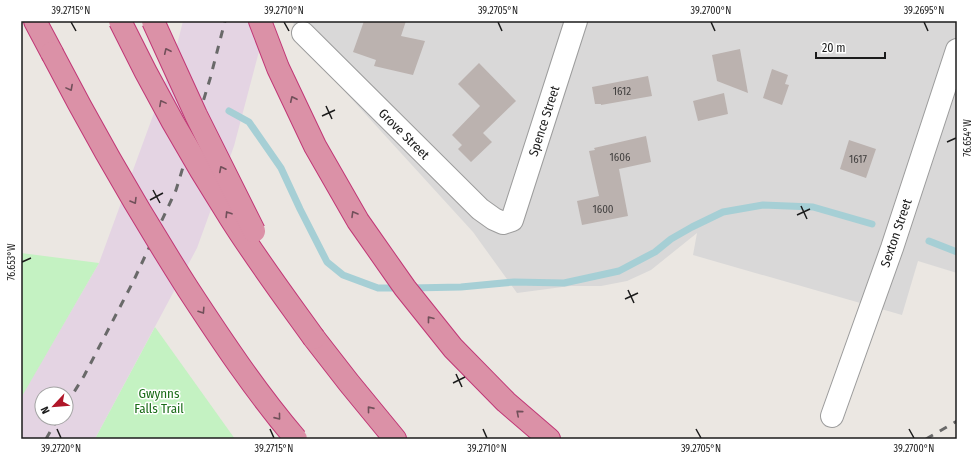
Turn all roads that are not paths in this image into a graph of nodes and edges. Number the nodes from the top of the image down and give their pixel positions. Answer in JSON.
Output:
{"nodes":[{"id":1,"x":35,"y":21,"type":"edge"},
{"id":2,"x":38,"y":21,"type":"edge"},
{"id":3,"x":120,"y":21,"type":"edge"},
{"id":4,"x":153,"y":21,"type":"edge"},
{"id":5,"x":260,"y":21,"type":"edge"},
{"id":6,"x":576,"y":21,"type":"edge"},
{"id":7,"x":303,"y":33,"type":"dead end"},
{"id":8,"x":957,"y":50,"type":"edge"},
{"id":9,"x":52,"y":53,"type":"junction"},
{"id":10,"x":512,"y":220,"type":"joint"},
{"id":11,"x":314,"y":338,"type":"junction"},
{"id":12,"x":832,"y":416,"type":"dead end"},
{"id":13,"x":296,"y":439,"type":"edge"},
{"id":14,"x":396,"y":439,"type":"edge"},
{"id":15,"x":549,"y":439,"type":"edge"}],
"edges":[{"from":1,"to":9,"type":"highway"},
{"from":2,"to":9,"type":"highway"},
{"from":11,"to":3,"type":"highway","one_way":true,"bridge":true},
{"from":11,"to":4,"type":"highway","one_way":true,"bridge":true},
{"from":15,"to":5,"type":"highway","one_way":true},
{"from":6,"to":10,"type":"street","name":"Spence Street"},
{"from":7,"to":10,"type":"street","name":"Grove Street"},
{"from":8,"to":12,"type":"street","name":"Sexton Street"},
{"from":9,"to":13,"type":"highway","one_way":true,"bridge":true},
{"from":14,"to":11,"type":"highway","one_way":true}]}
